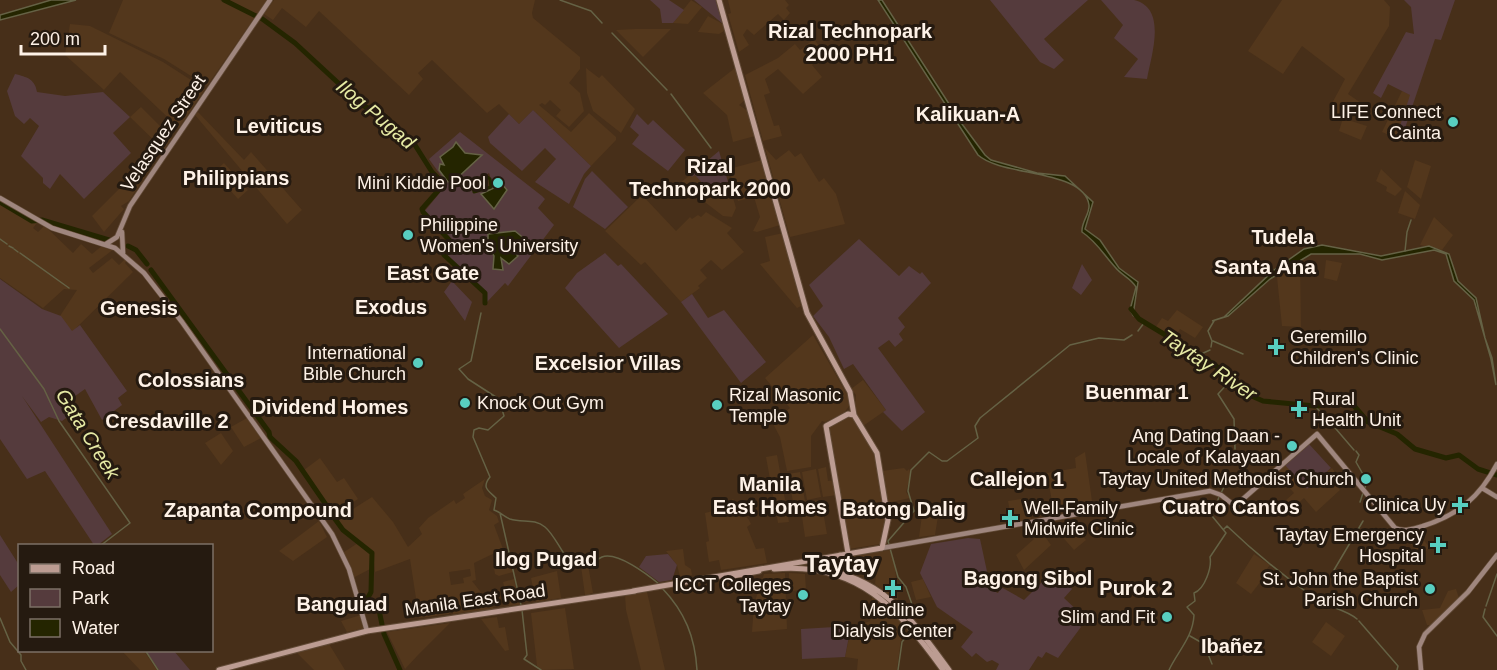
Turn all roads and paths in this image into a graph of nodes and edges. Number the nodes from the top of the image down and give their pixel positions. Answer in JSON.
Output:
{"nodes":[{"id":1,"x":270,"y":0,"type":"edge"},
{"id":2,"x":719,"y":0,"type":"edge"},
{"id":3,"x":0,"y":198,"type":"edge"},
{"id":4,"x":123,"y":224,"type":"junction"},
{"id":5,"x":106,"y":244,"type":"junction"},
{"id":6,"x":123,"y":253,"type":"junction"},
{"id":7,"x":852,"y":405,"type":"junction"},
{"id":8,"x":847,"y":415,"type":"junction"},
{"id":9,"x":854,"y":415,"type":"junction"},
{"id":10,"x":1497,"y":464,"type":"edge"},
{"id":11,"x":1482,"y":488,"type":"junction"},
{"id":12,"x":1497,"y":496,"type":"edge"},
{"id":13,"x":887,"y":547,"type":"junction"},
{"id":14,"x":848,"y":554,"type":"junction"},
{"id":15,"x":840,"y":555,"type":"junction"},
{"id":16,"x":1497,"y":555,"type":"edge"},
{"id":17,"x":785,"y":567,"type":"junction"},
{"id":18,"x":840,"y":574,"type":"junction"},
{"id":19,"x":693,"y":580,"type":"junction"},
{"id":20,"x":368,"y":631,"type":"junction"},
{"id":21,"x":219,"y":670,"type":"edge"},
{"id":22,"x":943,"y":670,"type":"edge"},
{"id":23,"x":950,"y":670,"type":"edge"},
{"id":24,"x":1420,"y":670,"type":"edge"}],
"edges":[{"from":1,"to":4,"type":"main road","name":"Velasquez Street"},
{"from":2,"to":7,"type":"main road"},
{"from":3,"to":5,"type":"main road"},
{"from":4,"to":5,"type":"main road","name":"Velasquez Street"},
{"from":4,"to":6,"type":"main road","name":"Velasquez Street"},
{"from":5,"to":6,"type":"main road"},
{"from":6,"to":20,"type":"main road"},
{"from":7,"to":8,"type":"main road"},
{"from":7,"to":9,"type":"main road"},
{"from":8,"to":9,"type":"main road"},
{"from":8,"to":14,"type":"main road"},
{"from":9,"to":13,"type":"main road"},
{"from":10,"to":11,"type":"main road"},
{"from":11,"to":12,"type":"main road"},
{"from":11,"to":13,"type":"main road"},
{"from":13,"to":14,"type":"main road"},
{"from":14,"to":15,"type":"main road"},
{"from":15,"to":17,"type":"main road"},
{"from":15,"to":18,"type":"main road"},
{"from":16,"to":24,"type":"main road"},
{"from":17,"to":18,"type":"main road"},
{"from":17,"to":19,"type":"main road"},
{"from":17,"to":19,"type":"main road"},
{"from":18,"to":22,"type":"main road"},
{"from":18,"to":23,"type":"main road"},
{"from":19,"to":20,"type":"main road","name":"Manila East Road"},
{"from":20,"to":21,"type":"main road","name":"Manila East Road"}]}
